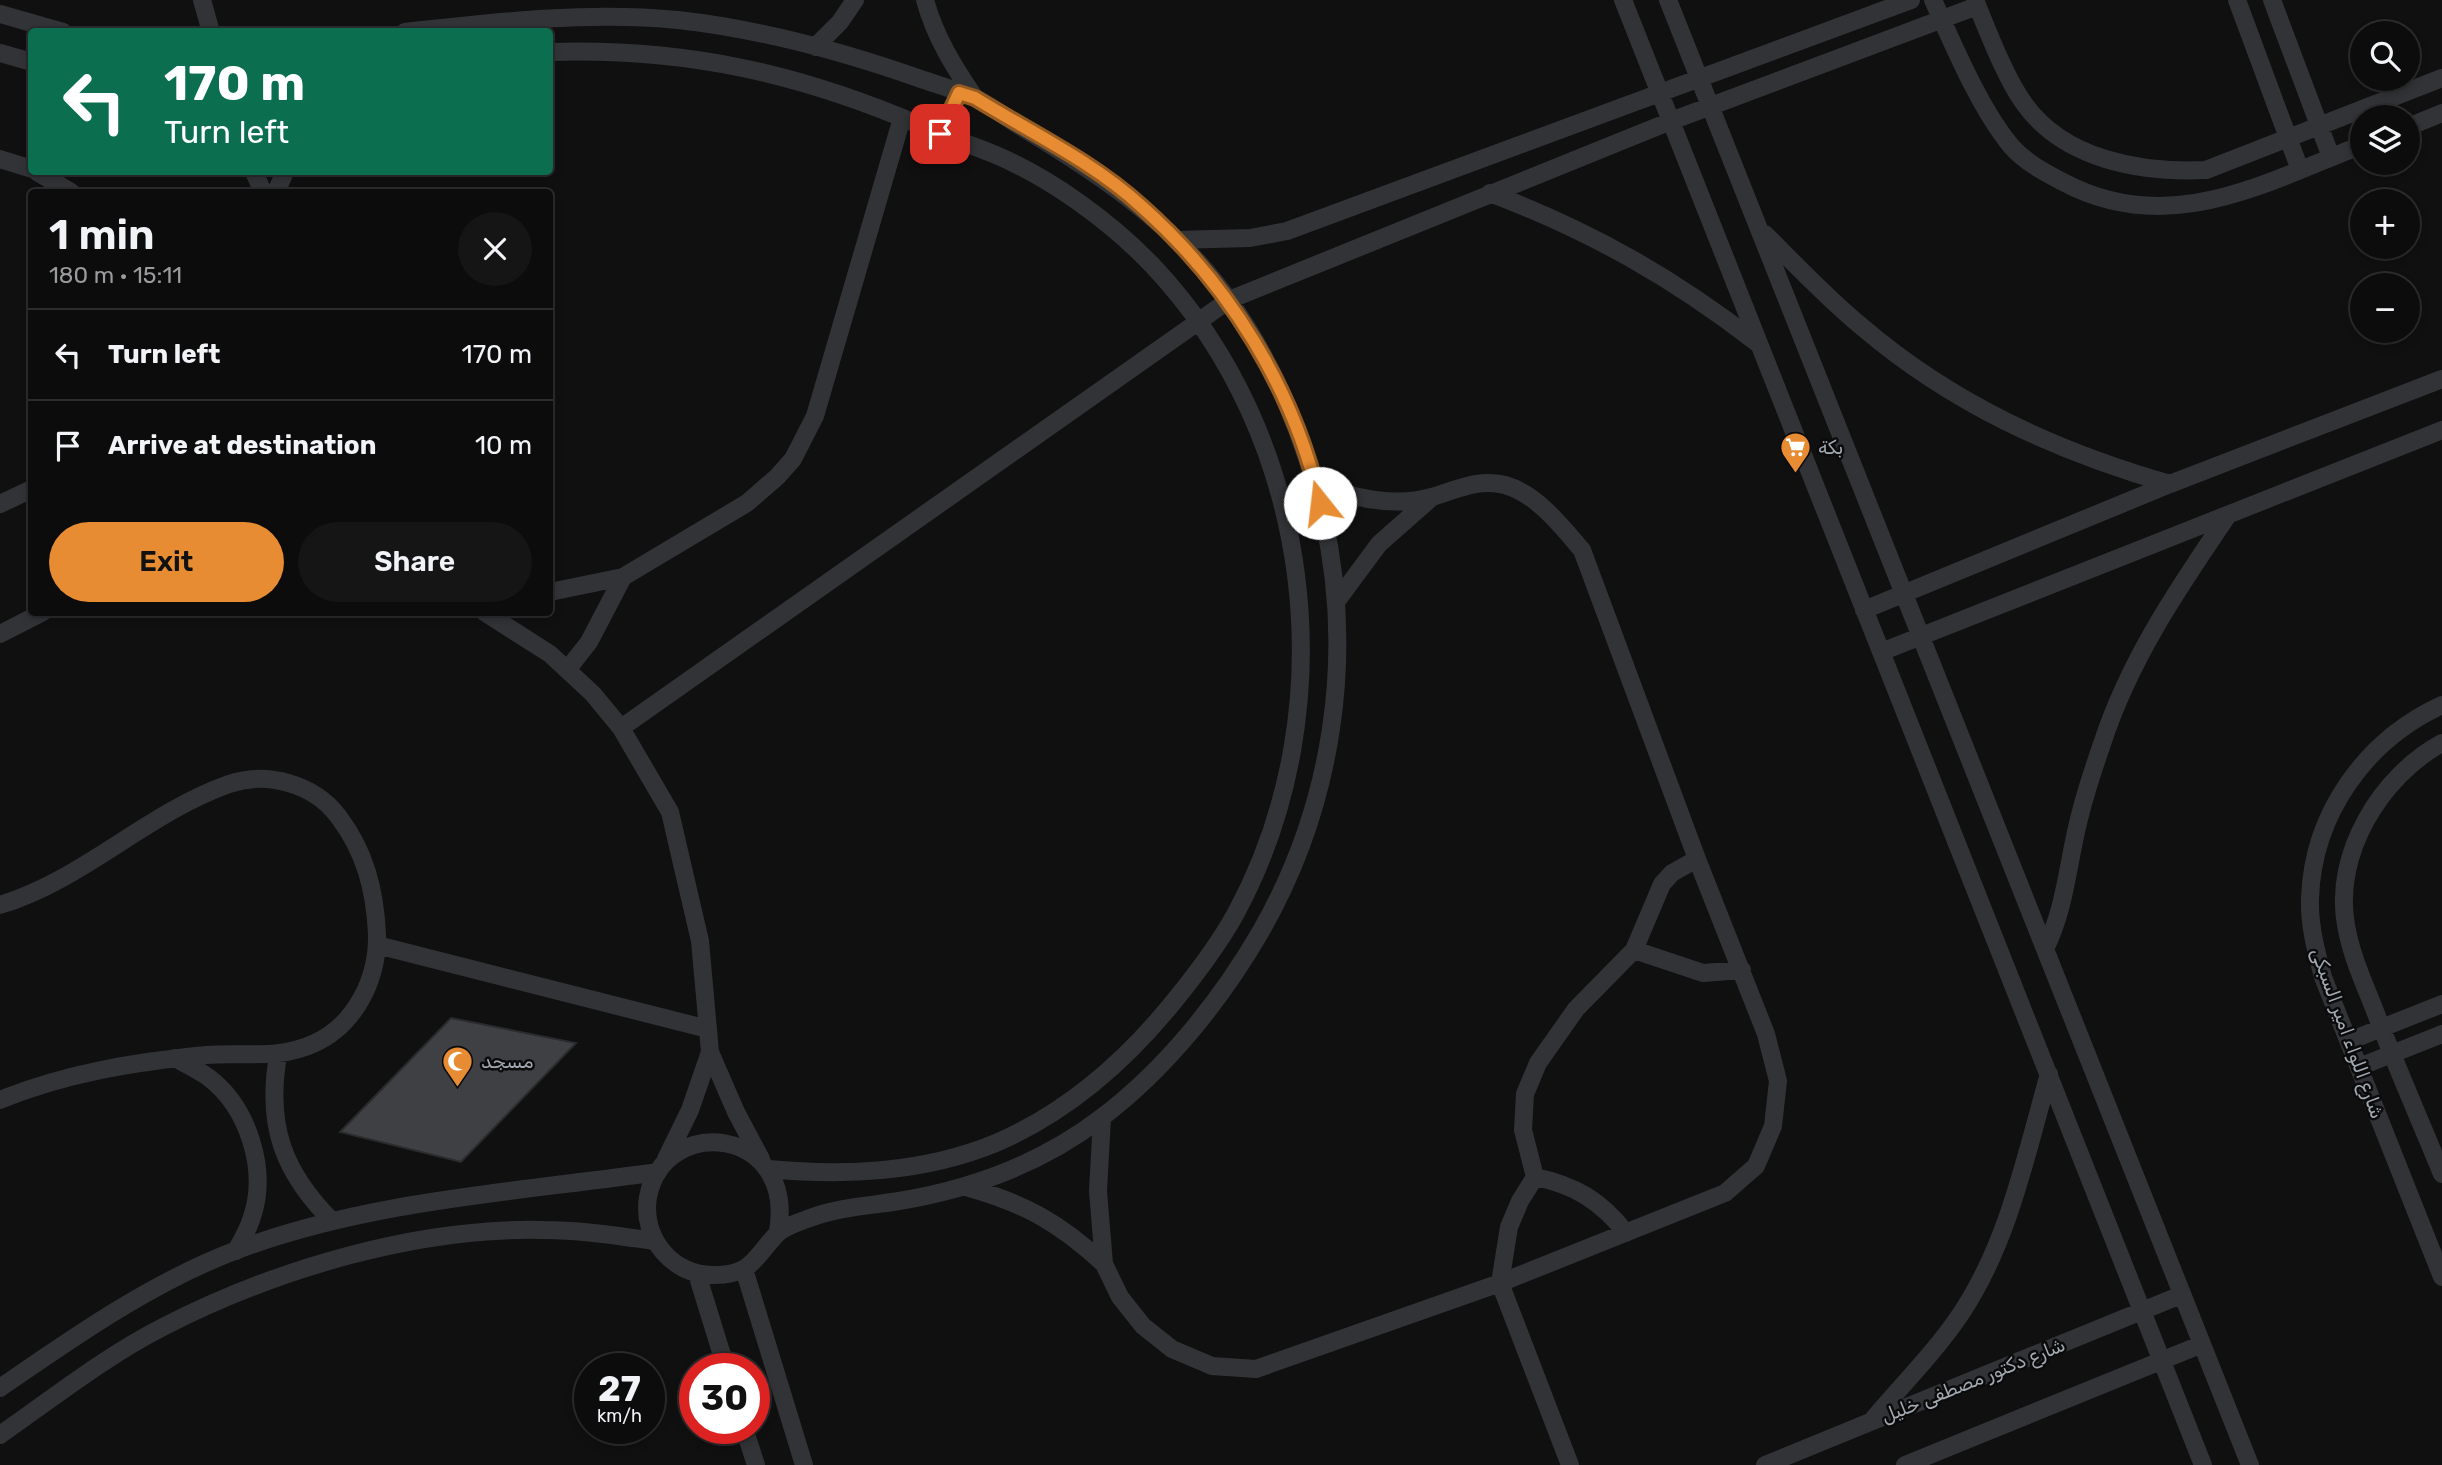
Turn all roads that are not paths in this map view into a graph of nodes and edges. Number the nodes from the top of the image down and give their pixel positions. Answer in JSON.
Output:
{"nodes":[{"id":1,"x":202,"y":0,"type":"edge"},
{"id":2,"x":855,"y":0,"type":"edge"},
{"id":3,"x":925,"y":0,"type":"edge"},
{"id":4,"x":1623,"y":0,"type":"edge"},
{"id":5,"x":1668,"y":0,"type":"edge"},
{"id":6,"x":1911,"y":0,"type":"edge"},
{"id":7,"x":1933,"y":0,"type":"edge"},
{"id":8,"x":2237,"y":0,"type":"edge"},
{"id":9,"x":2272,"y":0,"type":"edge"},
{"id":10,"x":1976,"y":3,"type":"edge"},
{"id":11,"x":0,"y":14,"type":"edge"},
{"id":12,"x":1942,"y":20,"type":"junction"},
{"id":13,"x":49,"y":28,"type":"edge"},
{"id":14,"x":210,"y":28,"type":"edge"},
{"id":15,"x":450,"y":28,"type":"edge"},
{"id":16,"x":815,"y":47,"type":"junction"},
{"id":17,"x":553,"y":52,"type":"edge"},
{"id":18,"x":0,"y":53,"type":"edge"},
{"id":19,"x":28,"y":61,"type":"edge"},
{"id":20,"x":2442,"y":78,"type":"edge"},
{"id":21,"x":1700,"y":80,"type":"junction"},
{"id":22,"x":967,"y":95,"type":"junction"},
{"id":23,"x":1660,"y":95,"type":"junction"},
{"id":24,"x":1711,"y":106,"type":"junction"},
{"id":25,"x":2442,"y":113,"type":"edge"},
{"id":26,"x":902,"y":118,"type":"junction"},
{"id":27,"x":1671,"y":121,"type":"junction"},
{"id":28,"x":2420,"y":122,"type":"edge"},
{"id":29,"x":2320,"y":127,"type":"junction"},
{"id":30,"x":940,"y":134,"type":"junction"},
{"id":31,"x":2288,"y":139,"type":"junction"},
{"id":32,"x":2350,"y":150,"type":"edge"},
{"id":33,"x":2331,"y":157,"type":"junction"},
{"id":34,"x":0,"y":159,"type":"edge"},
{"id":35,"x":28,"y":168,"type":"edge"},
{"id":36,"x":2300,"y":170,"type":"junction"},
{"id":37,"x":42,"y":175,"type":"edge"},
{"id":38,"x":66,"y":189,"type":"edge"},
{"id":39,"x":1490,"y":193,"type":"junction"},
{"id":40,"x":1759,"y":228,"type":"junction"},
{"id":41,"x":1176,"y":240,"type":"junction"},
{"id":42,"x":1229,"y":300,"type":"junction"},
{"id":43,"x":1199,"y":321,"type":"junction"},
{"id":44,"x":1759,"y":344,"type":"junction"},
{"id":45,"x":2442,"y":379,"type":"edge"},
{"id":46,"x":2442,"y":430,"type":"edge"},
{"id":47,"x":1316,"y":484,"type":"junction"},
{"id":48,"x":2170,"y":484,"type":"junction"},
{"id":49,"x":28,"y":491,"type":"edge"},
{"id":50,"x":1430,"y":498,"type":"junction"},
{"id":51,"x":0,"y":504,"type":"edge"},
{"id":52,"x":2228,"y":514,"type":"junction"},
{"id":53,"x":622,"y":577,"type":"junction"},
{"id":54,"x":553,"y":591,"type":"edge"},
{"id":55,"x":1904,"y":594,"type":"junction"},
{"id":56,"x":1336,"y":602,"type":"junction"},
{"id":57,"x":1864,"y":610,"type":"junction"},
{"id":58,"x":35,"y":616,"type":"edge"},
{"id":59,"x":508,"y":618,"type":"edge"},
{"id":60,"x":0,"y":634,"type":"edge"},
{"id":61,"x":1921,"y":636,"type":"junction"},
{"id":62,"x":1881,"y":652,"type":"junction"},
{"id":63,"x":567,"y":670,"type":"junction"},
{"id":64,"x":2442,"y":705,"type":"edge"},
{"id":65,"x":621,"y":728,"type":"junction"},
{"id":66,"x":2442,"y":743,"type":"edge"},
{"id":67,"x":1697,"y":859,"type":"junction"},
{"id":68,"x":0,"y":905,"type":"edge"},
{"id":69,"x":377,"y":945,"type":"junction"},
{"id":70,"x":2045,"y":949,"type":"junction"},
{"id":71,"x":1634,"y":950,"type":"junction"},
{"id":72,"x":1742,"y":970,"type":"junction"},
{"id":73,"x":2442,"y":1004,"type":"edge"},
{"id":74,"x":2382,"y":1028,"type":"junction"},
{"id":75,"x":708,"y":1029,"type":"junction"},
{"id":76,"x":2442,"y":1034,"type":"edge"},
{"id":77,"x":2348,"y":1041,"type":"junction"},
{"id":78,"x":710,"y":1052,"type":"junction"},
{"id":79,"x":2392,"y":1054,"type":"junction"},
{"id":80,"x":278,"y":1056,"type":"junction"},
{"id":81,"x":175,"y":1058,"type":"junction"},
{"id":82,"x":2359,"y":1067,"type":"junction"},
{"id":83,"x":2049,"y":1074,"type":"junction"},
{"id":84,"x":0,"y":1100,"type":"edge"},
{"id":85,"x":1101,"y":1118,"type":"junction"},
{"id":86,"x":278,"y":1135,"type":"junction"},
{"id":87,"x":252,"y":1140,"type":"junction"},
{"id":88,"x":766,"y":1166,"type":"junction"},
{"id":89,"x":660,"y":1169,"type":"junction"},
{"id":90,"x":2442,"y":1174,"type":"edge"},
{"id":91,"x":1535,"y":1177,"type":"junction"},
{"id":92,"x":966,"y":1187,"type":"junction"},
{"id":93,"x":332,"y":1221,"type":"junction"},
{"id":94,"x":778,"y":1231,"type":"junction"},
{"id":95,"x":1626,"y":1233,"type":"junction"},
{"id":96,"x":655,"y":1241,"type":"junction"},
{"id":97,"x":236,"y":1251,"type":"junction"},
{"id":98,"x":1104,"y":1264,"type":"junction"},
{"id":99,"x":744,"y":1269,"type":"junction"},
{"id":100,"x":697,"y":1274,"type":"junction"},
{"id":101,"x":2442,"y":1276,"type":"edge"},
{"id":102,"x":1500,"y":1283,"type":"junction"},
{"id":103,"x":2181,"y":1295,"type":"junction"},
{"id":104,"x":2140,"y":1312,"type":"junction"},
{"id":105,"x":2200,"y":1345,"type":"junction"},
{"id":106,"x":721,"y":1353,"type":"edge"},
{"id":107,"x":2160,"y":1361,"type":"junction"},
{"id":108,"x":0,"y":1388,"type":"edge"},
{"id":109,"x":1871,"y":1421,"type":"junction"},
{"id":110,"x":0,"y":1435,"type":"edge"},
{"id":111,"x":749,"y":1444,"type":"edge"},
{"id":112,"x":756,"y":1465,"type":"edge"},
{"id":113,"x":804,"y":1465,"type":"edge"},
{"id":114,"x":1570,"y":1465,"type":"edge"},
{"id":115,"x":1765,"y":1465,"type":"edge"},
{"id":116,"x":1905,"y":1465,"type":"edge"},
{"id":117,"x":2203,"y":1465,"type":"edge"},
{"id":118,"x":2250,"y":1465,"type":"edge"}],
"edges":[{"from":1,"to":14,"type":"street"},
{"from":2,"to":16,"type":"street"},
{"from":3,"to":22,"type":"street"},
{"from":4,"to":23,"type":"street"},
{"from":5,"to":21,"type":"street"},
{"from":6,"to":21,"type":"street"},
{"from":7,"to":12,"type":"street"},
{"from":8,"to":31,"type":"street"},
{"from":9,"to":29,"type":"street"},
{"from":10,"to":12,"type":"street"},
{"from":10,"to":31,"type":"street"},
{"from":11,"to":13,"type":"street"},
{"from":12,"to":24,"type":"street"},
{"from":12,"to":36,"type":"street"},
{"from":15,"to":16,"type":"street"},
{"from":16,"to":22,"type":"street"},
{"from":17,"to":26,"type":"street"},
{"from":18,"to":19,"type":"street"},
{"from":20,"to":29,"type":"street"},
{"from":21,"to":23,"type":"street"},
{"from":21,"to":24,"type":"street"},
{"from":22,"to":30,"type":"street"},
{"from":22,"to":41,"type":"street"},
{"from":23,"to":27,"type":"street"},
{"from":23,"to":41,"type":"street"},
{"from":24,"to":27,"type":"street"},
{"from":24,"to":40,"type":"street"},
{"from":25,"to":28,"type":"street"},
{"from":26,"to":30,"type":"street"},
{"from":26,"to":53,"type":"street"},
{"from":27,"to":39,"type":"street"},
{"from":27,"to":44,"type":"street"},
{"from":29,"to":31,"type":"street"},
{"from":29,"to":33,"type":"street"},
{"from":30,"to":43,"type":"street"},
{"from":31,"to":36,"type":"street"},
{"from":32,"to":33,"type":"street"},
{"from":33,"to":36,"type":"street"},
{"from":34,"to":35,"type":"street"},
{"from":37,"to":38,"type":"street"},
{"from":39,"to":42,"type":"street"},
{"from":39,"to":44,"type":"street"},
{"from":40,"to":48,"type":"street"},
{"from":40,"to":55,"type":"street"},
{"from":41,"to":42,"type":"street"},
{"from":42,"to":43,"type":"street"},
{"from":42,"to":47,"type":"street"},
{"from":43,"to":65,"type":"street"},
{"from":43,"to":88,"type":"street"},
{"from":44,"to":57,"type":"street"},
{"from":45,"to":48,"type":"street"},
{"from":46,"to":52,"type":"street"},
{"from":47,"to":50,"type":"street"},
{"from":47,"to":56,"type":"street"},
{"from":48,"to":55,"type":"street"},
{"from":49,"to":51,"type":"street"},
{"from":50,"to":56,"type":"street"},
{"from":50,"to":67,"type":"street"},
{"from":52,"to":61,"type":"street"},
{"from":52,"to":70,"type":"street"},
{"from":53,"to":54,"type":"street"},
{"from":53,"to":63,"type":"street"},
{"from":55,"to":57,"type":"street"},
{"from":55,"to":61,"type":"street"},
{"from":56,"to":85,"type":"street"},
{"from":57,"to":62,"type":"street"},
{"from":58,"to":60,"type":"street"},
{"from":59,"to":63,"type":"street"},
{"from":61,"to":62,"type":"street"},
{"from":61,"to":70,"type":"street"},
{"from":62,"to":83,"type":"street"},
{"from":63,"to":65,"type":"street"},
{"from":64,"to":77,"type":"street","name":"شارع اللواء امير السبكى"},
{"from":65,"to":75,"type":"street"},
{"from":66,"to":74,"type":"street","name":"شارع اللواء امير السبكى"},
{"from":67,"to":71,"type":"street"},
{"from":67,"to":72,"type":"street"},
{"from":68,"to":69,"type":"street"},
{"from":69,"to":75,"type":"street"},
{"from":69,"to":80,"type":"street"},
{"from":70,"to":103,"type":"street"},
{"from":71,"to":72,"type":"street"},
{"from":71,"to":91,"type":"street"},
{"from":72,"to":95,"type":"street"},
{"from":73,"to":74,"type":"street"},
{"from":74,"to":77,"type":"street"},
{"from":74,"to":79,"type":"street","name":"شارع اللواء امير السبكى"},
{"from":75,"to":78,"type":"street"},
{"from":76,"to":79,"type":"street"},
{"from":77,"to":82,"type":"street","name":"شارع اللواء امير السبكى"},
{"from":78,"to":88,"type":"street"},
{"from":78,"to":89,"type":"street"},
{"from":79,"to":82,"type":"street"},
{"from":79,"to":90,"type":"street","name":"شارع اللواء امير السبكى"},
{"from":80,"to":81,"type":"street"},
{"from":80,"to":86,"type":"street"},
{"from":81,"to":84,"type":"street"},
{"from":81,"to":87,"type":"street"},
{"from":82,"to":101,"type":"street","name":"شارع اللواء امير السبكى"},
{"from":83,"to":104,"type":"street"},
{"from":83,"to":109,"type":"street"},
{"from":85,"to":92,"type":"street"},
{"from":85,"to":98,"type":"street"},
{"from":86,"to":87,"type":"street"},
{"from":86,"to":93,"type":"street"},
{"from":87,"to":97,"type":"street"},
{"from":88,"to":89,"type":"street"},
{"from":88,"to":94,"type":"street"},
{"from":89,"to":93,"type":"street"},
{"from":89,"to":96,"type":"street"},
{"from":91,"to":95,"type":"street"},
{"from":91,"to":102,"type":"street"},
{"from":92,"to":94,"type":"street"},
{"from":92,"to":98,"type":"street"},
{"from":93,"to":97,"type":"street"},
{"from":94,"to":99,"type":"street"},
{"from":95,"to":102,"type":"street"},
{"from":96,"to":100,"type":"street"},
{"from":96,"to":110,"type":"street"},
{"from":97,"to":108,"type":"street"},
{"from":98,"to":102,"type":"street"},
{"from":99,"to":100,"type":"street"},
{"from":99,"to":113,"type":"street"},
{"from":100,"to":106,"type":"street"},
{"from":102,"to":114,"type":"street"},
{"from":103,"to":104,"type":"street","name":"شارع دكتور مصطفى خليل"},
{"from":103,"to":105,"type":"street"},
{"from":104,"to":107,"type":"street"},
{"from":104,"to":109,"type":"street","name":"شارع دكتور مصطفى خليل"},
{"from":105,"to":107,"type":"street"},
{"from":105,"to":118,"type":"street"},
{"from":107,"to":116,"type":"street"},
{"from":107,"to":117,"type":"street"},
{"from":109,"to":115,"type":"street","name":"شارع دكتور مصطفى خليل"},
{"from":111,"to":112,"type":"street"}]}
